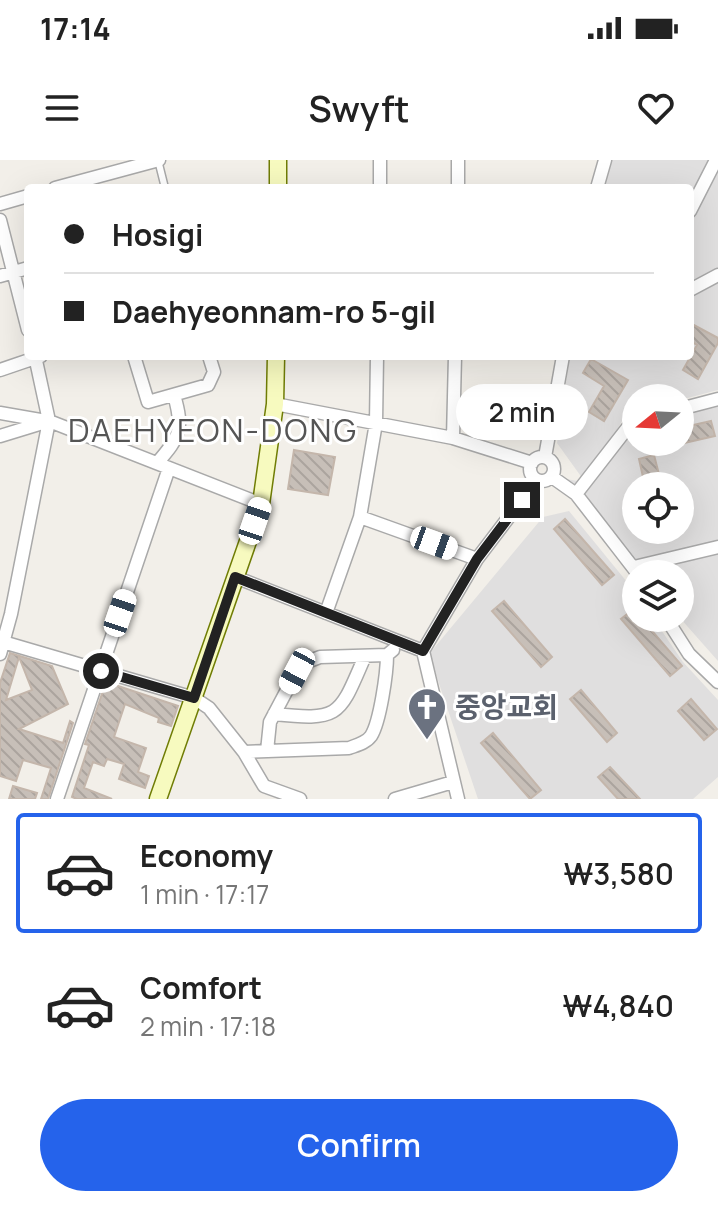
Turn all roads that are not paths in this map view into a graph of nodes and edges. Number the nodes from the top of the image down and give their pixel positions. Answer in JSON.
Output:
{"nodes":[{"id":1,"x":158,"y":160,"type":"edge"},
{"id":2,"x":278,"y":160,"type":"edge"},
{"id":3,"x":380,"y":160,"type":"edge"},
{"id":4,"x":458,"y":160,"type":"edge"},
{"id":5,"x":605,"y":160,"type":"edge"},
{"id":6,"x":716,"y":160,"type":"edge"},
{"id":7,"x":73,"y":184,"type":"edge"},
{"id":8,"x":164,"y":184,"type":"edge"},
{"id":9,"x":278,"y":184,"type":"edge"},
{"id":10,"x":380,"y":184,"type":"edge"},
{"id":11,"x":458,"y":184,"type":"edge"},
{"id":12,"x":598,"y":184,"type":"edge"},
{"id":13,"x":24,"y":197,"type":"edge"},
{"id":14,"x":694,"y":203,"type":"edge"},
{"id":15,"x":0,"y":204,"type":"edge"},
{"id":16,"x":0,"y":220,"type":"edge"},
{"id":17,"x":6,"y":275,"type":"edge"},
{"id":18,"x":718,"y":275,"type":"edge"},
{"id":19,"x":694,"y":288,"type":"edge"},
{"id":20,"x":24,"y":320,"type":"edge"},
{"id":21,"x":28,"y":360,"type":"edge"},
{"id":22,"x":38,"y":360,"type":"edge"},
{"id":23,"x":135,"y":360,"type":"edge"},
{"id":24,"x":210,"y":360,"type":"edge"},
{"id":25,"x":276,"y":360,"type":"edge"},
{"id":26,"x":377,"y":360,"type":"edge"},
{"id":27,"x":455,"y":360,"type":"edge"},
{"id":28,"x":562,"y":360,"type":"edge"},
{"id":29,"x":0,"y":370,"type":"edge"},
{"id":30,"x":174,"y":395,"type":"junction"},
{"id":31,"x":718,"y":399,"type":"edge"},
{"id":32,"x":275,"y":404,"type":"junction"},
{"id":33,"x":694,"y":405,"type":"edge"},
{"id":34,"x":0,"y":413,"type":"edge"},
{"id":35,"x":49,"y":421,"type":"junction"},
{"id":36,"x":376,"y":423,"type":"junction"},
{"id":37,"x":622,"y":435,"type":"edge"},
{"id":38,"x":0,"y":436,"type":"edge"},
{"id":39,"x":453,"y":438,"type":"junction"},
{"id":40,"x":545,"y":457,"type":"junction"},
{"id":41,"x":532,"y":463,"type":"junction"},
{"id":42,"x":163,"y":466,"type":"junction"},
{"id":43,"x":552,"y":477,"type":"junction"},
{"id":44,"x":537,"y":480,"type":"junction"},
{"id":45,"x":576,"y":494,"type":"junction"},
{"id":46,"x":261,"y":504,"type":"junction"},
{"id":47,"x":360,"y":517,"type":"junction"},
{"id":48,"x":718,"y":547,"type":"edge"},
{"id":49,"x":477,"y":559,"type":"junction"},
{"id":50,"x":628,"y":560,"type":"edge"},
{"id":51,"x":672,"y":560,"type":"edge"},
{"id":52,"x":235,"y":577,"type":"junction"},
{"id":53,"x":6,"y":613,"type":"edge"},
{"id":54,"x":326,"y":613,"type":"junction"},
{"id":55,"x":675,"y":632,"type":"edge"},
{"id":56,"x":402,"y":643,"type":"junction"},
{"id":57,"x":1,"y":646,"type":"edge"},
{"id":58,"x":423,"y":651,"type":"junction"},
{"id":59,"x":387,"y":655,"type":"junction"},
{"id":60,"x":365,"y":656,"type":"junction"},
{"id":61,"x":101,"y":671,"type":"junction"},
{"id":62,"x":718,"y":682,"type":"edge"},
{"id":63,"x":194,"y":698,"type":"junction"},
{"id":64,"x":274,"y":714,"type":"junction"},
{"id":65,"x":267,"y":751,"type":"junction"},
{"id":66,"x":244,"y":752,"type":"junction"},
{"id":67,"x":453,"y":782,"type":"junction"},
{"id":68,"x":264,"y":786,"type":"junction"},
{"id":69,"x":57,"y":799,"type":"edge"},
{"id":70,"x":158,"y":799,"type":"edge"},
{"id":71,"x":260,"y":799,"type":"edge"},
{"id":72,"x":300,"y":799,"type":"edge"},
{"id":73,"x":395,"y":799,"type":"edge"},
{"id":74,"x":458,"y":799,"type":"edge"}],
"edges":[{"from":1,"to":7,"type":"street"},
{"from":1,"to":8,"type":"lane"},
{"from":2,"to":9,"type":"main road"},
{"from":3,"to":10,"type":"street"},
{"from":4,"to":11,"type":"street"},
{"from":5,"to":12,"type":"street"},
{"from":6,"to":14,"type":"street"},
{"from":13,"to":15,"type":"street"},
{"from":16,"to":17,"type":"street"},
{"from":17,"to":20,"type":"street"},
{"from":18,"to":19,"type":"street"},
{"from":21,"to":29,"type":"street"},
{"from":22,"to":35,"type":"street"},
{"from":23,"to":30,"type":"street"},
{"from":24,"to":30,"type":"street"},
{"from":25,"to":32,"type":"main road"},
{"from":26,"to":36,"type":"street"},
{"from":27,"to":39,"type":"street"},
{"from":28,"to":40,"type":"street"},
{"from":30,"to":42,"type":"street"},
{"from":31,"to":33,"type":"street"},
{"from":32,"to":36,"type":"street"},
{"from":32,"to":46,"type":"main road"},
{"from":34,"to":35,"type":"street"},
{"from":35,"to":38,"type":"street"},
{"from":35,"to":42,"type":"street"},
{"from":35,"to":53,"type":"street"},
{"from":36,"to":39,"type":"street"},
{"from":36,"to":47,"type":"street"},
{"from":37,"to":45,"type":"street"},
{"from":39,"to":41,"type":"street"},
{"from":40,"to":41,"type":"street"},
{"from":40,"to":43,"type":"street"},
{"from":41,"to":44,"type":"street"},
{"from":42,"to":46,"type":"street"},
{"from":42,"to":61,"type":"street"},
{"from":43,"to":44,"type":"street"},
{"from":43,"to":45,"type":"street"},
{"from":44,"to":49,"type":"street"},
{"from":45,"to":50,"type":"street"},
{"from":46,"to":52,"type":"main road"},
{"from":47,"to":49,"type":"street"},
{"from":47,"to":54,"type":"street"},
{"from":48,"to":51,"type":"street"},
{"from":49,"to":58,"type":"street"},
{"from":52,"to":54,"type":"street"},
{"from":52,"to":63,"type":"main road"},
{"from":53,"to":57,"type":"street"},
{"from":54,"to":56,"type":"street"},
{"from":55,"to":62,"type":"street"},
{"from":56,"to":58,"type":"street"},
{"from":56,"to":59,"type":"street"},
{"from":57,"to":61,"type":"street"},
{"from":58,"to":67,"type":"street"},
{"from":59,"to":60,"type":"street"},
{"from":59,"to":65,"type":"street"},
{"from":60,"to":64,"type":"street"},
{"from":60,"to":64,"type":"street"},
{"from":61,"to":63,"type":"street"},
{"from":61,"to":69,"type":"street"},
{"from":63,"to":66,"type":"street"},
{"from":63,"to":70,"type":"main road"},
{"from":64,"to":65,"type":"street"},
{"from":65,"to":66,"type":"street"},
{"from":66,"to":68,"type":"street"},
{"from":67,"to":73,"type":"street"},
{"from":67,"to":74,"type":"street"},
{"from":68,"to":71,"type":"street"},
{"from":68,"to":72,"type":"street"}]}
